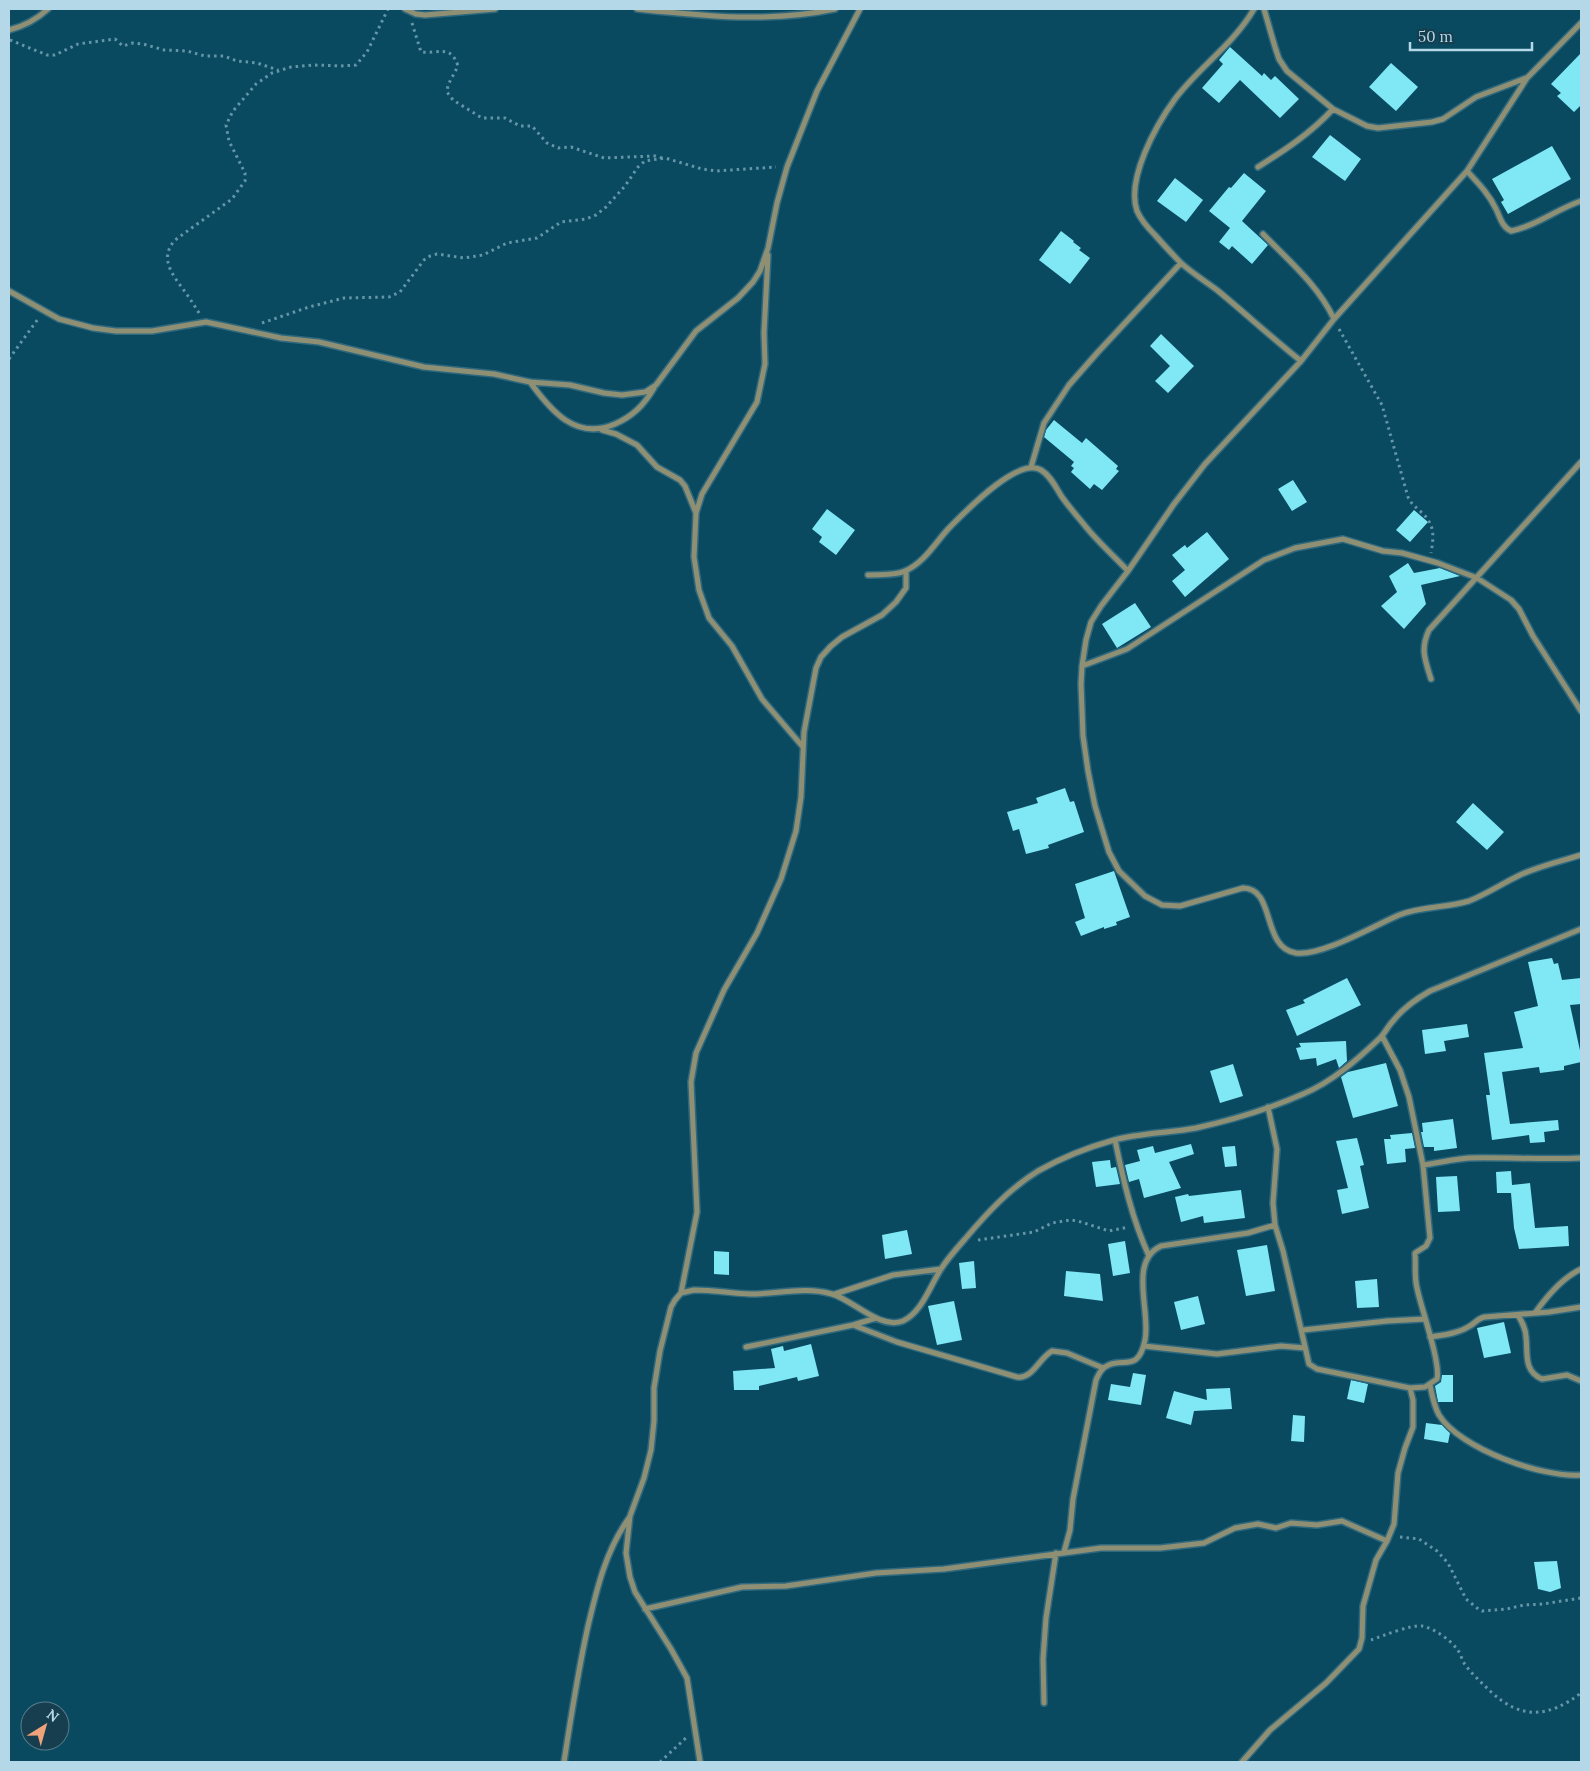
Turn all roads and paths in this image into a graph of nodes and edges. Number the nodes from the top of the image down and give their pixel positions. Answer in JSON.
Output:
{"nodes":[{"id":1,"x":48,"y":9,"type":"edge"},
{"id":2,"x":388,"y":9,"type":"edge"},
{"id":3,"x":495,"y":9,"type":"edge"},
{"id":4,"x":637,"y":9,"type":"edge"},
{"id":5,"x":835,"y":9,"type":"edge"},
{"id":6,"x":860,"y":9,"type":"edge"},
{"id":7,"x":1254,"y":9,"type":"edge"},
{"id":8,"x":1264,"y":9,"type":"edge"},
{"id":9,"x":407,"y":10,"type":"edge"},
{"id":10,"x":1581,"y":23,"type":"edge"},
{"id":11,"x":9,"y":30,"type":"edge"},
{"id":12,"x":9,"y":40,"type":"edge"},
{"id":13,"x":279,"y":70,"type":"junction"},
{"id":14,"x":1526,"y":78,"type":"junction"},
{"id":15,"x":1333,"y":109,"type":"junction"},
{"id":16,"x":664,"y":158,"type":"junction"},
{"id":17,"x":787,"y":167,"type":"junction"},
{"id":18,"x":1258,"y":168,"type":"dead end"},
{"id":19,"x":1467,"y":171,"type":"junction"},
{"id":20,"x":1581,"y":201,"type":"edge"},
{"id":21,"x":1263,"y":234,"type":"dead end"},
{"id":22,"x":768,"y":248,"type":"junction"},
{"id":23,"x":1181,"y":263,"type":"junction"},
{"id":24,"x":9,"y":291,"type":"edge"},
{"id":25,"x":45,"y":311,"type":"junction"},
{"id":26,"x":1334,"y":319,"type":"junction"},
{"id":27,"x":206,"y":322,"type":"junction"},
{"id":28,"x":247,"y":330,"type":"junction"},
{"id":29,"x":9,"y":359,"type":"edge"},
{"id":30,"x":1301,"y":361,"type":"junction"},
{"id":31,"x":530,"y":382,"type":"junction"},
{"id":32,"x":656,"y":385,"type":"junction"},
{"id":33,"x":600,"y":429,"type":"junction"},
{"id":34,"x":1581,"y":462,"type":"edge"},
{"id":35,"x":1031,"y":467,"type":"junction"},
{"id":36,"x":696,"y":513,"type":"junction"},
{"id":37,"x":1430,"y":560,"type":"junction"},
{"id":38,"x":906,"y":571,"type":"junction"},
{"id":39,"x":1128,"y":571,"type":"junction"},
{"id":40,"x":868,"y":575,"type":"dead end"},
{"id":41,"x":1477,"y":578,"type":"junction"},
{"id":42,"x":1082,"y":666,"type":"junction"},
{"id":43,"x":1431,"y":679,"type":"dead end"},
{"id":44,"x":1581,"y":711,"type":"edge"},
{"id":45,"x":803,"y":747,"type":"junction"},
{"id":46,"x":1581,"y":855,"type":"edge"},
{"id":47,"x":1581,"y":928,"type":"edge"},
{"id":48,"x":1382,"y":1036,"type":"junction"},
{"id":49,"x":1268,"y":1107,"type":"junction"},
{"id":50,"x":1115,"y":1140,"type":"junction"},
{"id":51,"x":1581,"y":1158,"type":"edge"},
{"id":52,"x":1424,"y":1165,"type":"junction"},
{"id":53,"x":1136,"y":1225,"type":"junction"},
{"id":54,"x":1275,"y":1225,"type":"junction"},
{"id":55,"x":963,"y":1242,"type":"junction"},
{"id":56,"x":1149,"y":1256,"type":"junction"},
{"id":57,"x":941,"y":1269,"type":"junction"},
{"id":58,"x":1581,"y":1269,"type":"edge"},
{"id":59,"x":681,"y":1293,"type":"junction"},
{"id":60,"x":835,"y":1294,"type":"junction"},
{"id":61,"x":1581,"y":1307,"type":"edge"},
{"id":62,"x":1535,"y":1313,"type":"junction"},
{"id":63,"x":1518,"y":1315,"type":"junction"},
{"id":64,"x":876,"y":1318,"type":"junction"},
{"id":65,"x":1425,"y":1319,"type":"junction"},
{"id":66,"x":852,"y":1326,"type":"junction"},
{"id":67,"x":1303,"y":1330,"type":"junction"},
{"id":68,"x":1430,"y":1337,"type":"junction"},
{"id":69,"x":746,"y":1346,"type":"dead end"},
{"id":70,"x":1144,"y":1346,"type":"junction"},
{"id":71,"x":1305,"y":1348,"type":"junction"},
{"id":72,"x":1103,"y":1368,"type":"junction"},
{"id":73,"x":1581,"y":1381,"type":"edge"},
{"id":74,"x":1430,"y":1385,"type":"junction"},
{"id":75,"x":1410,"y":1388,"type":"junction"},
{"id":76,"x":1581,"y":1475,"type":"edge"},
{"id":77,"x":630,"y":1516,"type":"junction"},
{"id":78,"x":1388,"y":1539,"type":"junction"},
{"id":79,"x":1064,"y":1552,"type":"junction"},
{"id":80,"x":1056,"y":1553,"type":"junction"},
{"id":81,"x":1581,"y":1598,"type":"edge"},
{"id":82,"x":645,"y":1609,"type":"junction"},
{"id":83,"x":1361,"y":1643,"type":"junction"},
{"id":84,"x":1581,"y":1693,"type":"edge"},
{"id":85,"x":1044,"y":1704,"type":"dead end"},
{"id":86,"x":694,"y":1730,"type":"junction"},
{"id":87,"x":564,"y":1762,"type":"edge"},
{"id":88,"x":660,"y":1762,"type":"edge"},
{"id":89,"x":700,"y":1762,"type":"edge"},
{"id":90,"x":1242,"y":1762,"type":"edge"}],
"edges":[{"from":1,"to":11,"type":"street"},
{"from":2,"to":13,"type":"path"},
{"from":3,"to":9,"type":"street"},
{"from":4,"to":5,"type":"street"},
{"from":6,"to":17,"type":"street"},
{"from":7,"to":23,"type":"street"},
{"from":8,"to":15,"type":"street"},
{"from":9,"to":16,"type":"path"},
{"from":10,"to":14,"type":"street"},
{"from":12,"to":13,"type":"path"},
{"from":13,"to":27,"type":"path"},
{"from":14,"to":15,"type":"street"},
{"from":14,"to":19,"type":"street"},
{"from":15,"to":18,"type":"street"},
{"from":16,"to":17,"type":"path"},
{"from":16,"to":28,"type":"path"},
{"from":17,"to":22,"type":"street"},
{"from":19,"to":20,"type":"street"},
{"from":19,"to":26,"type":"street"},
{"from":21,"to":26,"type":"street"},
{"from":22,"to":32,"type":"street"},
{"from":22,"to":36,"type":"street"},
{"from":23,"to":30,"type":"street"},
{"from":23,"to":35,"type":"street"},
{"from":24,"to":25,"type":"street"},
{"from":25,"to":27,"type":"street"},
{"from":25,"to":29,"type":"path"},
{"from":26,"to":30,"type":"street"},
{"from":26,"to":37,"type":"path"},
{"from":27,"to":28,"type":"street"},
{"from":28,"to":31,"type":"street"},
{"from":30,"to":39,"type":"street"},
{"from":31,"to":32,"type":"street"},
{"from":31,"to":33,"type":"street"},
{"from":32,"to":33,"type":"street"},
{"from":33,"to":36,"type":"street"},
{"from":34,"to":41,"type":"street"},
{"from":35,"to":38,"type":"street"},
{"from":35,"to":39,"type":"street"},
{"from":36,"to":45,"type":"street"},
{"from":37,"to":41,"type":"street"},
{"from":37,"to":42,"type":"street"},
{"from":38,"to":40,"type":"street"},
{"from":38,"to":45,"type":"street"},
{"from":39,"to":42,"type":"street"},
{"from":41,"to":43,"type":"street"},
{"from":41,"to":44,"type":"street"},
{"from":42,"to":46,"type":"street"},
{"from":45,"to":59,"type":"street"},
{"from":47,"to":48,"type":"street"},
{"from":48,"to":49,"type":"street"},
{"from":48,"to":52,"type":"street"},
{"from":49,"to":50,"type":"street"},
{"from":49,"to":54,"type":"street"},
{"from":50,"to":53,"type":"street"},
{"from":50,"to":55,"type":"street"},
{"from":51,"to":52,"type":"street"},
{"from":52,"to":65,"type":"street"},
{"from":53,"to":55,"type":"path"},
{"from":53,"to":56,"type":"street"},
{"from":54,"to":56,"type":"street"},
{"from":54,"to":67,"type":"street"},
{"from":55,"to":57,"type":"street"},
{"from":56,"to":70,"type":"street"},
{"from":57,"to":60,"type":"street"},
{"from":57,"to":64,"type":"street"},
{"from":58,"to":62,"type":"street"},
{"from":59,"to":60,"type":"street"},
{"from":59,"to":77,"type":"street"},
{"from":60,"to":64,"type":"street"},
{"from":61,"to":62,"type":"street"},
{"from":62,"to":63,"type":"street"},
{"from":63,"to":68,"type":"street"},
{"from":63,"to":73,"type":"street"},
{"from":64,"to":66,"type":"street"},
{"from":65,"to":67,"type":"street"},
{"from":65,"to":68,"type":"street"},
{"from":66,"to":69,"type":"street"},
{"from":66,"to":72,"type":"street"},
{"from":67,"to":71,"type":"street"},
{"from":68,"to":74,"type":"street"},
{"from":70,"to":71,"type":"street"},
{"from":70,"to":72,"type":"street"},
{"from":71,"to":75,"type":"street"},
{"from":72,"to":79,"type":"street"},
{"from":74,"to":75,"type":"street"},
{"from":74,"to":76,"type":"street"},
{"from":75,"to":78,"type":"street"},
{"from":77,"to":82,"type":"street"},
{"from":77,"to":87,"type":"street"},
{"from":78,"to":79,"type":"street"},
{"from":78,"to":81,"type":"path"},
{"from":78,"to":83,"type":"street"},
{"from":79,"to":80,"type":"street"},
{"from":80,"to":82,"type":"street"},
{"from":80,"to":85,"type":"street"},
{"from":82,"to":86,"type":"street"},
{"from":83,"to":84,"type":"path"},
{"from":83,"to":90,"type":"street"},
{"from":86,"to":88,"type":"path"},
{"from":86,"to":89,"type":"street"}]}
